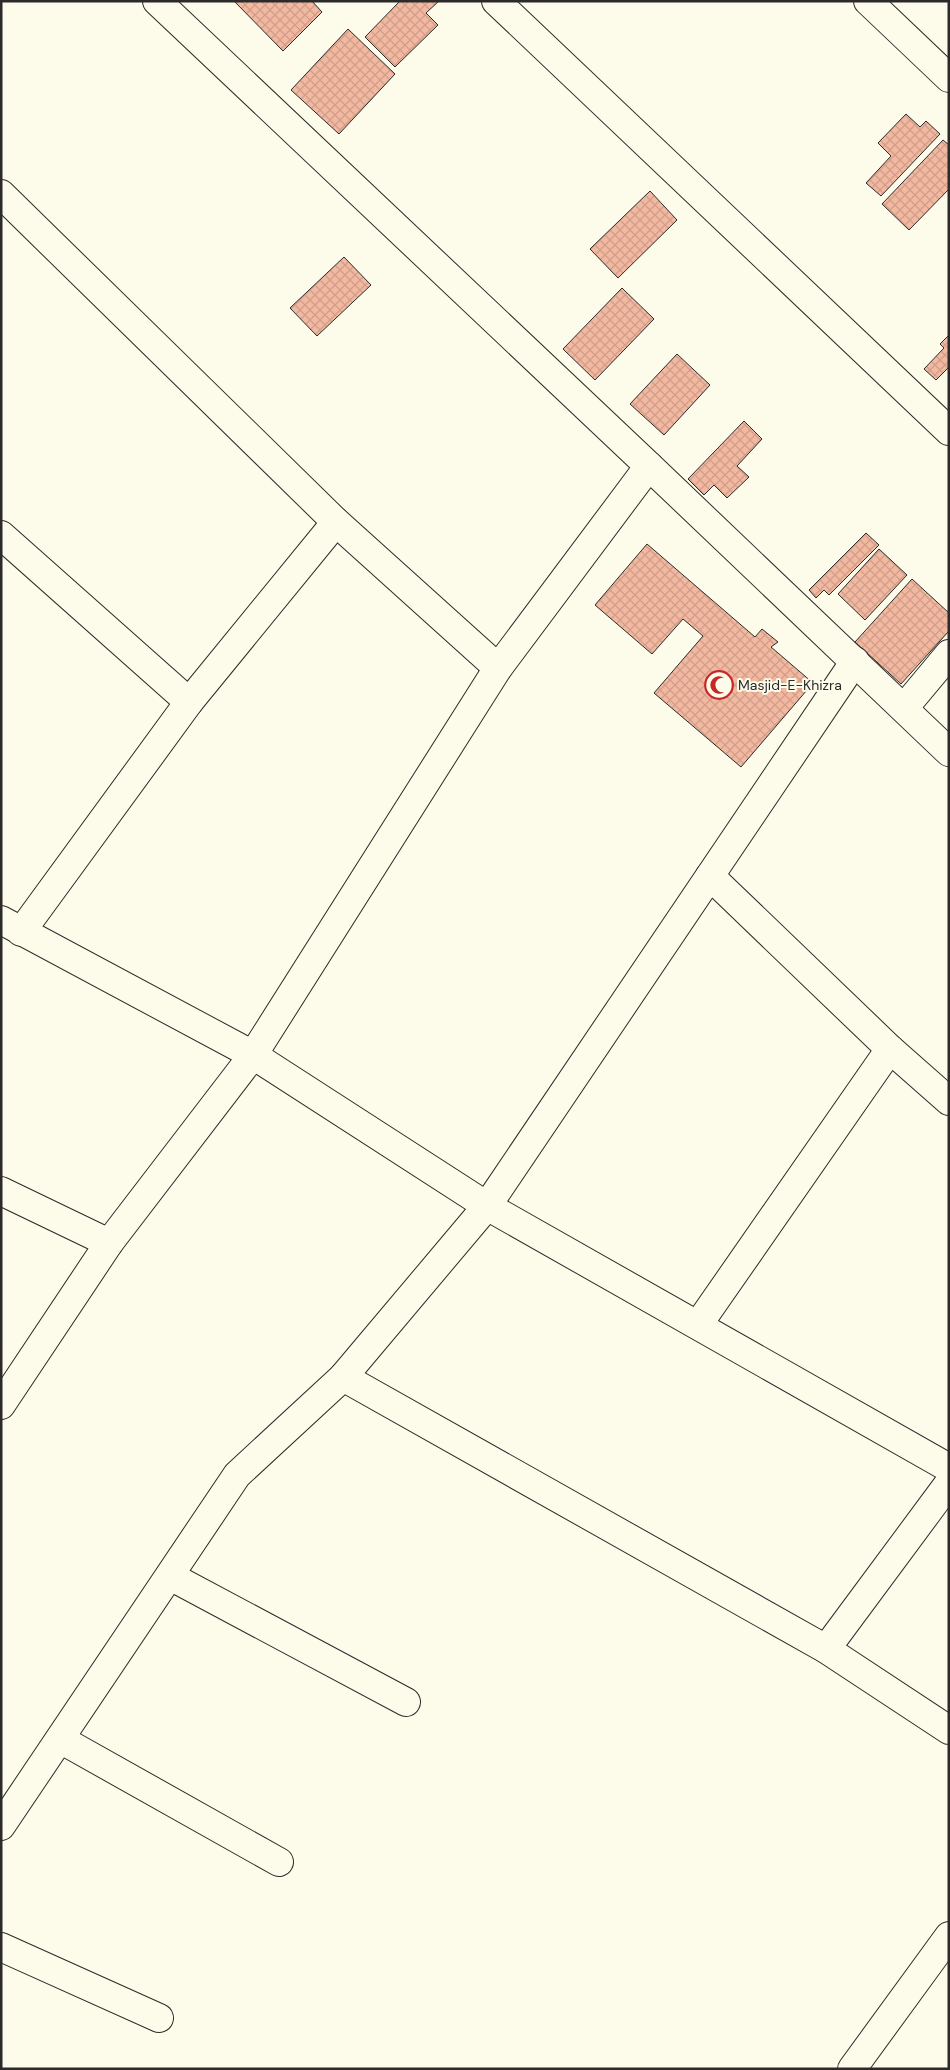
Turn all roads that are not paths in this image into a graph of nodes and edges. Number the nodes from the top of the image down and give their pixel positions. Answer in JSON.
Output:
{"nodes":[{"id":1,"x":157,"y":1,"type":"edge"},
{"id":2,"x":496,"y":1,"type":"edge"},
{"id":3,"x":868,"y":1,"type":"edge"},
{"id":4,"x":949,"y":78,"type":"edge"},
{"id":5,"x":1,"y":194,"type":"edge"},
{"id":6,"x":949,"y":431,"type":"edge"},
{"id":7,"x":649,"y":466,"type":"junction"},
{"id":8,"x":336,"y":522,"type":"junction"},
{"id":9,"x":1,"y":534,"type":"edge"},
{"id":10,"x":949,"y":654,"type":"edge"},
{"id":11,"x":855,"y":661,"type":"junction"},
{"id":12,"x":498,"y":668,"type":"junction"},
{"id":13,"x":189,"y":702,"type":"junction"},
{"id":14,"x":904,"y":708,"type":"junction"},
{"id":15,"x":949,"y":752,"type":"edge"},
{"id":16,"x":710,"y":876,"type":"junction"},
{"id":17,"x":11,"y":926,"type":"edge"},
{"id":18,"x":890,"y":1049,"type":"junction"},
{"id":19,"x":253,"y":1055,"type":"junction"},
{"id":20,"x":949,"y":1101,"type":"edge"},
{"id":21,"x":1,"y":1191,"type":"edge"},
{"id":22,"x":487,"y":1206,"type":"junction"},
{"id":23,"x":109,"y":1243,"type":"junction"},
{"id":24,"x":698,"y":1325,"type":"junction"},
{"id":25,"x":343,"y":1377,"type":"junction"},
{"id":26,"x":1,"y":1406,"type":"edge"},
{"id":27,"x":949,"y":1468,"type":"edge"},
{"id":28,"x":949,"y":1483,"type":"edge"},
{"id":29,"x":170,"y":1576,"type":"junction"},
{"id":30,"x":826,"y":1650,"type":"junction"},
{"id":31,"x":406,"y":1702,"type":"dead end"},
{"id":32,"x":949,"y":1730,"type":"edge"},
{"id":33,"x":60,"y":1739,"type":"junction"},
{"id":34,"x":1,"y":1826,"type":"edge"},
{"id":35,"x":279,"y":1862,"type":"dead end"},
{"id":36,"x":949,"y":1936,"type":"edge"},
{"id":37,"x":1,"y":1947,"type":"edge"},
{"id":38,"x":160,"y":2018,"type":"dead end"},
{"id":39,"x":852,"y":2069,"type":"edge"}],
"edges":[{"from":1,"to":7,"type":"street"},
{"from":2,"to":6,"type":"street"},
{"from":3,"to":4,"type":"street"},
{"from":5,"to":8,"type":"street"},
{"from":7,"to":11,"type":"street"},
{"from":7,"to":12,"type":"street"},
{"from":8,"to":12,"type":"street"},
{"from":8,"to":13,"type":"street"},
{"from":9,"to":13,"type":"street"},
{"from":10,"to":14,"type":"street"},
{"from":11,"to":14,"type":"street"},
{"from":11,"to":16,"type":"street"},
{"from":12,"to":19,"type":"street"},
{"from":13,"to":17,"type":"street"},
{"from":14,"to":15,"type":"street"},
{"from":16,"to":18,"type":"street"},
{"from":16,"to":22,"type":"street"},
{"from":17,"to":19,"type":"street"},
{"from":18,"to":20,"type":"street"},
{"from":18,"to":24,"type":"street"},
{"from":19,"to":22,"type":"street"},
{"from":19,"to":23,"type":"street"},
{"from":21,"to":23,"type":"street"},
{"from":22,"to":24,"type":"street"},
{"from":22,"to":25,"type":"street"},
{"from":23,"to":26,"type":"street"},
{"from":24,"to":27,"type":"street"},
{"from":25,"to":29,"type":"street"},
{"from":25,"to":30,"type":"street"},
{"from":28,"to":30,"type":"street"},
{"from":29,"to":31,"type":"street"},
{"from":29,"to":33,"type":"street"},
{"from":30,"to":32,"type":"street"},
{"from":33,"to":34,"type":"street"},
{"from":33,"to":35,"type":"street"},
{"from":36,"to":39,"type":"street"},
{"from":37,"to":38,"type":"street"}]}
